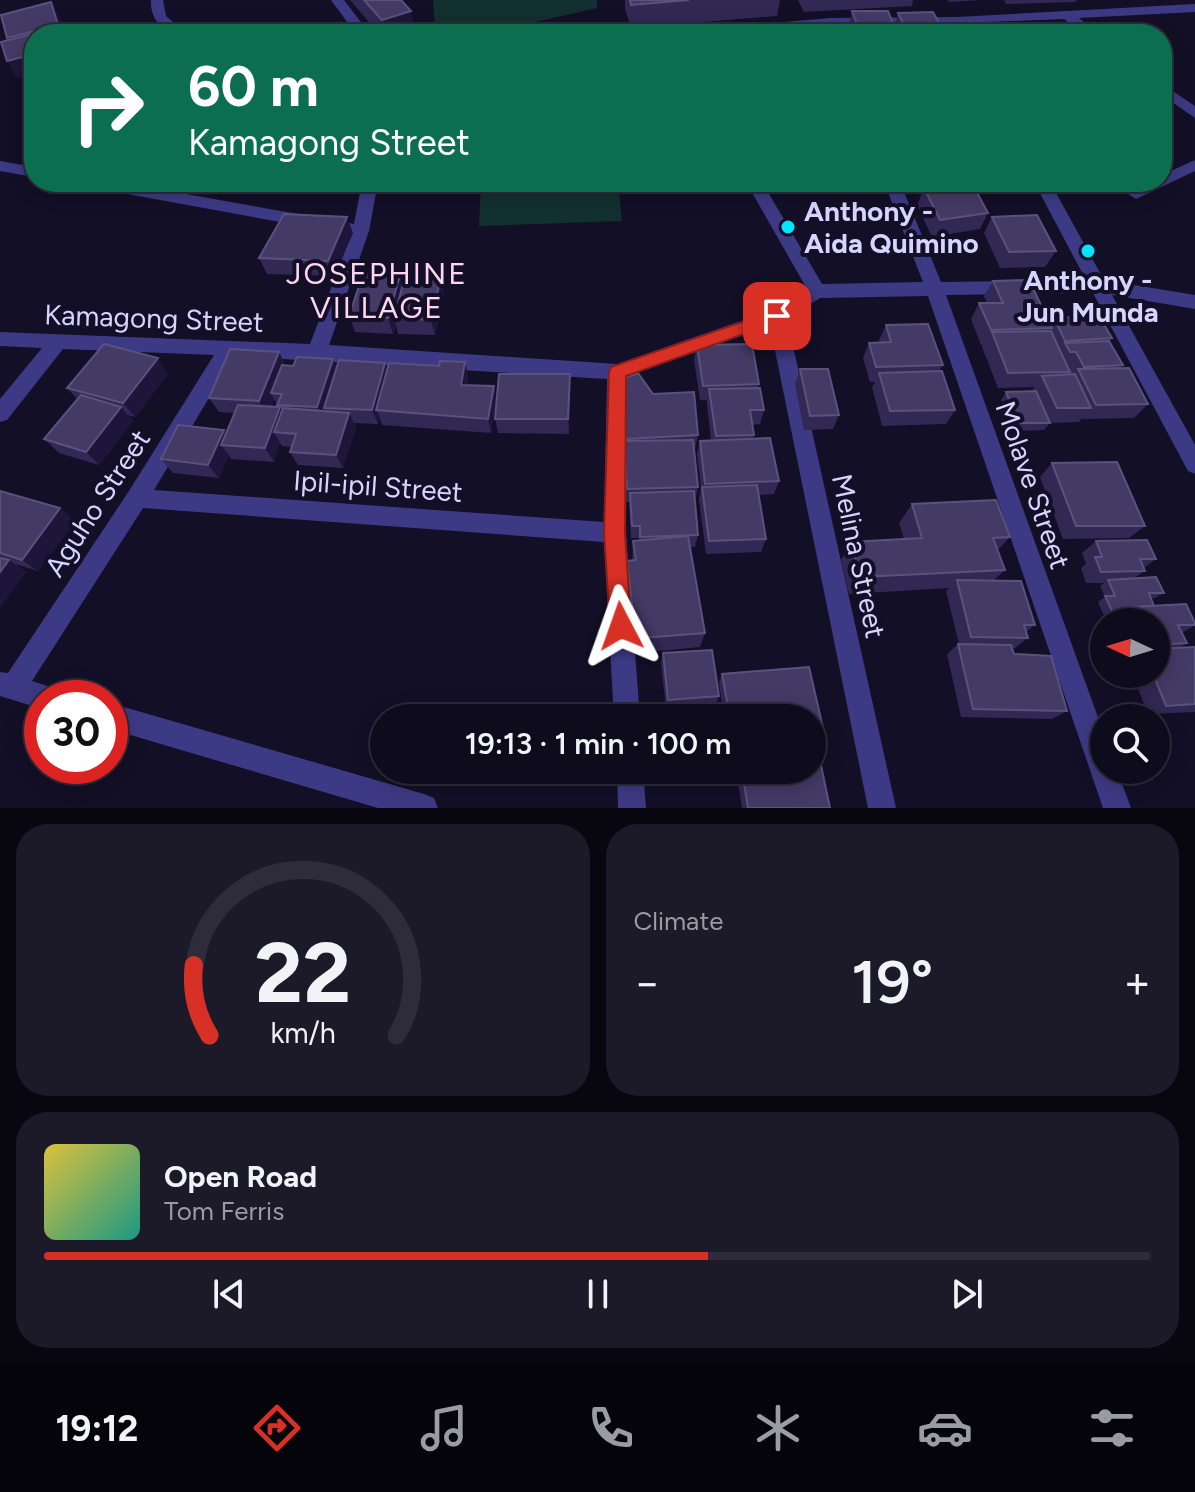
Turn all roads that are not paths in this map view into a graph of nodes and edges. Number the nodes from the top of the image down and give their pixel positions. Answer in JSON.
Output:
{"nodes":[{"id":1,"x":157,"y":0,"type":"edge"},
{"id":2,"x":337,"y":0,"type":"edge"},
{"id":3,"x":1195,"y":8,"type":"edge"},
{"id":4,"x":1068,"y":16,"type":"junction"},
{"id":5,"x":164,"y":24,"type":"edge"},
{"id":6,"x":355,"y":24,"type":"edge"},
{"id":7,"x":989,"y":24,"type":"edge"},
{"id":8,"x":1078,"y":24,"type":"edge"},
{"id":9,"x":1172,"y":96,"type":"edge"},
{"id":10,"x":1182,"y":103,"type":"junction"},
{"id":11,"x":1172,"y":108,"type":"edge"},
{"id":12,"x":1195,"y":113,"type":"edge"},
{"id":13,"x":1195,"y":165,"type":"edge"},
{"id":14,"x":0,"y":166,"type":"edge"},
{"id":15,"x":24,"y":170,"type":"edge"},
{"id":16,"x":1172,"y":176,"type":"edge"},
{"id":17,"x":145,"y":192,"type":"edge"},
{"id":18,"x":368,"y":192,"type":"edge"},
{"id":19,"x":760,"y":192,"type":"edge"},
{"id":20,"x":896,"y":192,"type":"edge"},
{"id":21,"x":1047,"y":192,"type":"edge"},
{"id":22,"x":1140,"y":192,"type":"edge"},
{"id":23,"x":1136,"y":194,"type":"dead end"},
{"id":24,"x":361,"y":231,"type":"junction"},
{"id":25,"x":1098,"y":286,"type":"junction"},
{"id":26,"x":934,"y":288,"type":"junction"},
{"id":27,"x":817,"y":291,"type":"junction"},
{"id":28,"x":1195,"y":302,"type":"edge"},
{"id":29,"x":777,"y":316,"type":"junction"},
{"id":30,"x":0,"y":339,"type":"edge"},
{"id":31,"x":57,"y":343,"type":"junction"},
{"id":32,"x":228,"y":349,"type":"junction"},
{"id":33,"x":317,"y":352,"type":"junction"},
{"id":34,"x":617,"y":372,"type":"junction"},
{"id":35,"x":0,"y":414,"type":"edge"},
{"id":36,"x":1195,"y":465,"type":"edge"},
{"id":37,"x":137,"y":498,"type":"junction"},
{"id":38,"x":615,"y":533,"type":"junction"},
{"id":39,"x":6,"y":686,"type":"edge"},
{"id":40,"x":626,"y":704,"type":"edge"},
{"id":41,"x":128,"y":721,"type":"edge"},
{"id":42,"x":631,"y":784,"type":"edge"},
{"id":43,"x":424,"y":808,"type":"edge"},
{"id":44,"x":632,"y":808,"type":"edge"},
{"id":45,"x":882,"y":808,"type":"edge"},
{"id":46,"x":1117,"y":808,"type":"edge"}],
"edges":[{"from":1,"to":5,"type":"street"},
{"from":2,"to":6,"type":"street"},
{"from":3,"to":4,"type":"street"},
{"from":4,"to":7,"type":"street"},
{"from":4,"to":8,"type":"street"},
{"from":9,"to":10,"type":"street"},
{"from":10,"to":11,"type":"street"},
{"from":10,"to":12,"type":"street"},
{"from":13,"to":16,"type":"street"},
{"from":14,"to":15,"type":"street"},
{"from":17,"to":24,"type":"street"},
{"from":18,"to":24,"type":"street"},
{"from":19,"to":27,"type":"street"},
{"from":20,"to":26,"type":"street","name":"Molave Street"},
{"from":21,"to":25,"type":"street"},
{"from":22,"to":23,"type":"street"},
{"from":24,"to":33,"type":"street"},
{"from":25,"to":26,"type":"street"},
{"from":25,"to":28,"type":"street"},
{"from":25,"to":36,"type":"street"},
{"from":26,"to":27,"type":"street"},
{"from":26,"to":46,"type":"street","name":"Molave Street"},
{"from":27,"to":29,"type":"street","name":"Kamagong Street"},
{"from":29,"to":34,"type":"street","name":"Kamagong Street"},
{"from":29,"to":45,"type":"street","name":"Melina Street"},
{"from":30,"to":31,"type":"street","name":"Kamagong Street"},
{"from":31,"to":32,"type":"street","name":"Kamagong Street"},
{"from":31,"to":35,"type":"street"},
{"from":32,"to":33,"type":"street","name":"Kamagong Street"},
{"from":32,"to":37,"type":"street","name":"Aguho Street"},
{"from":33,"to":34,"type":"street","name":"Kamagong Street"},
{"from":34,"to":38,"type":"street"},
{"from":37,"to":38,"type":"street","name":"Ipil-ipil Street"},
{"from":37,"to":39,"type":"street","name":"Aguho Street"},
{"from":38,"to":40,"type":"street"},
{"from":41,"to":43,"type":"street"},
{"from":42,"to":44,"type":"street"}]}
